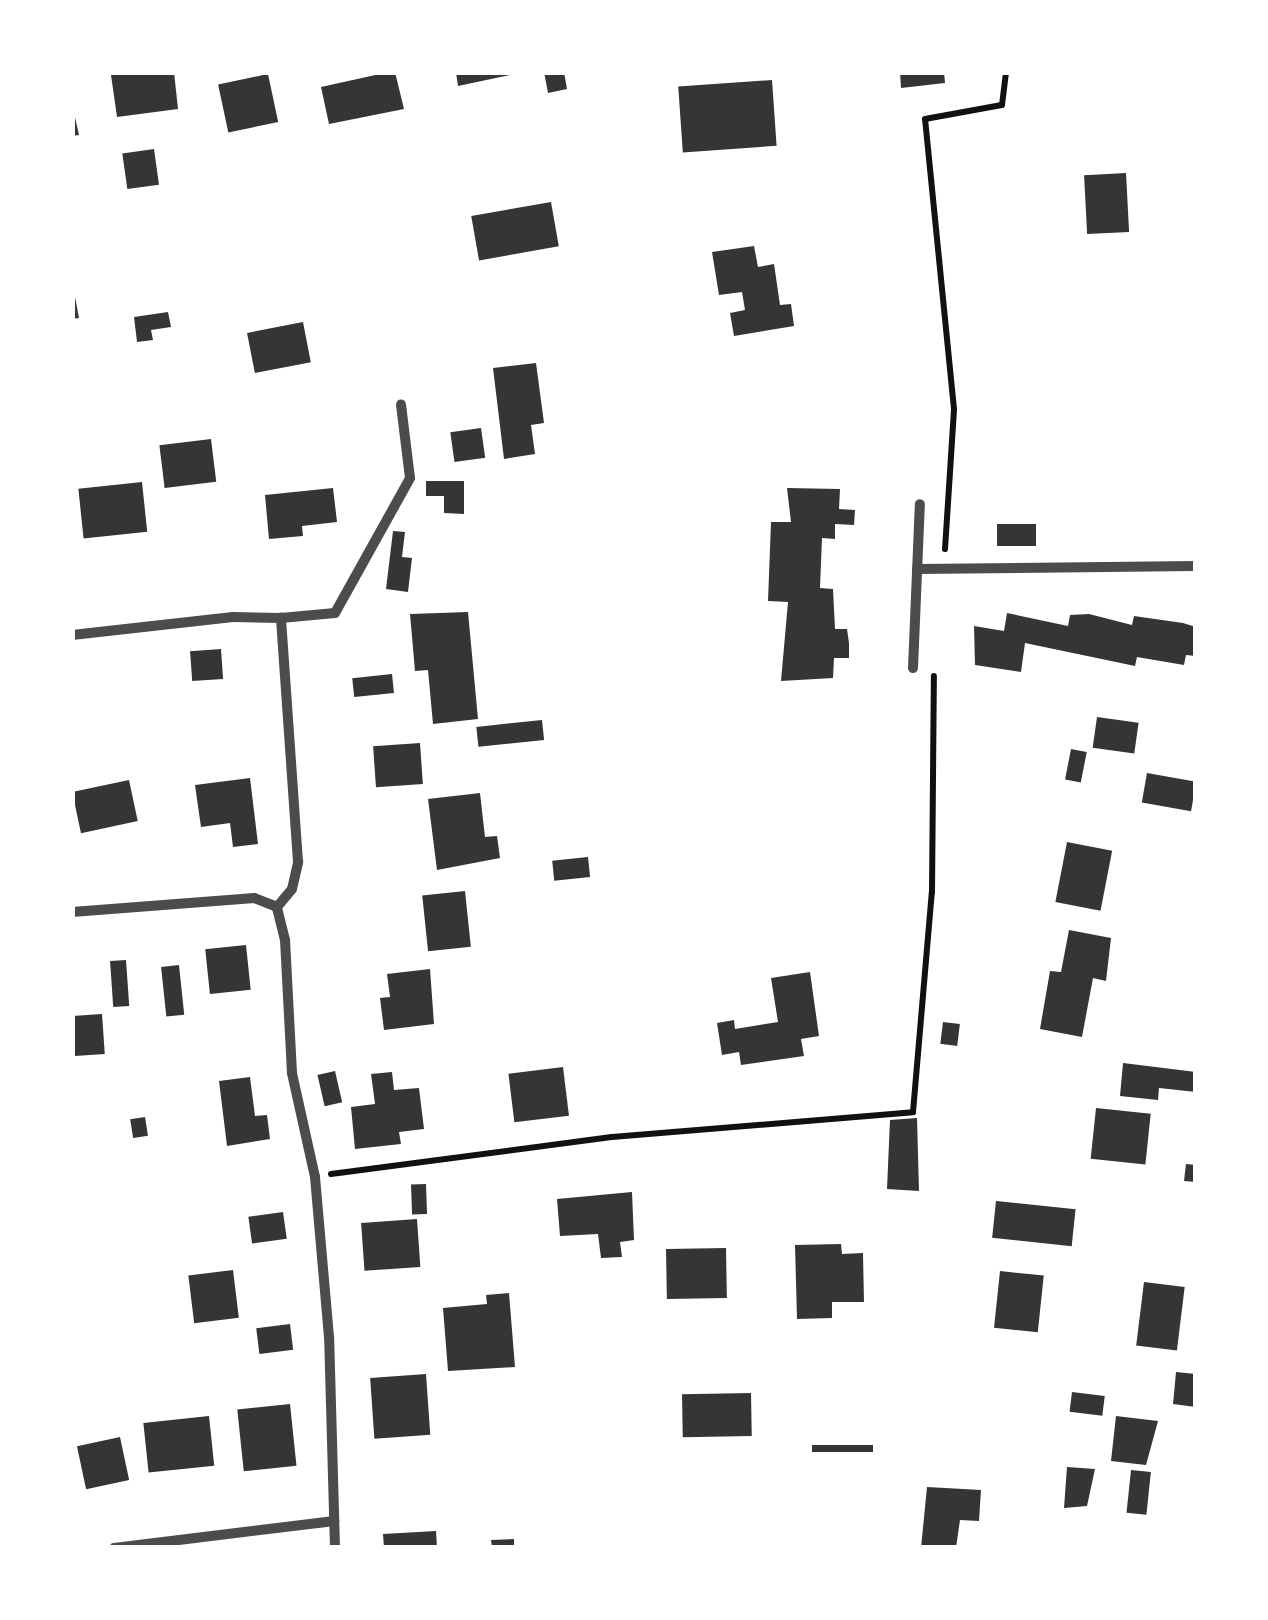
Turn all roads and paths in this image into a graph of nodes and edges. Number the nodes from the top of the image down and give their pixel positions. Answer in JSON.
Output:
{"nodes":[{"id":1,"x":1006,"y":72,"type":"edge"},
{"id":2,"x":401,"y":406,"type":"dead end"},
{"id":3,"x":920,"y":504,"type":"dead end"},
{"id":4,"x":1196,"y":566,"type":"edge"},
{"id":5,"x":918,"y":569,"type":"junction"},
{"id":6,"x":944,"y":569,"type":"junction"},
{"id":7,"x":281,"y":618,"type":"junction"},
{"id":8,"x":72,"y":635,"type":"edge"},
{"id":9,"x":935,"y":664,"type":"dead end"},
{"id":10,"x":913,"y":668,"type":"dead end"},
{"id":11,"x":276,"y":907,"type":"junction"},
{"id":12,"x":72,"y":912,"type":"edge"},
{"id":13,"x":315,"y":1176,"type":"junction"},
{"id":14,"x":334,"y":1521,"type":"junction"},
{"id":15,"x":114,"y":1548,"type":"edge"},
{"id":16,"x":335,"y":1548,"type":"edge"}],
"edges":[{"from":1,"to":6,"type":"path"},
{"from":2,"to":7,"type":"street"},
{"from":3,"to":5,"type":"street"},
{"from":4,"to":6,"type":"street"},
{"from":5,"to":6,"type":"street"},
{"from":5,"to":10,"type":"street"},
{"from":7,"to":8,"type":"street"},
{"from":7,"to":11,"type":"street"},
{"from":9,"to":13,"type":"path"},
{"from":11,"to":12,"type":"street"},
{"from":11,"to":13,"type":"street"},
{"from":13,"to":14,"type":"street"},
{"from":14,"to":15,"type":"street"},
{"from":14,"to":16,"type":"street"}]}
